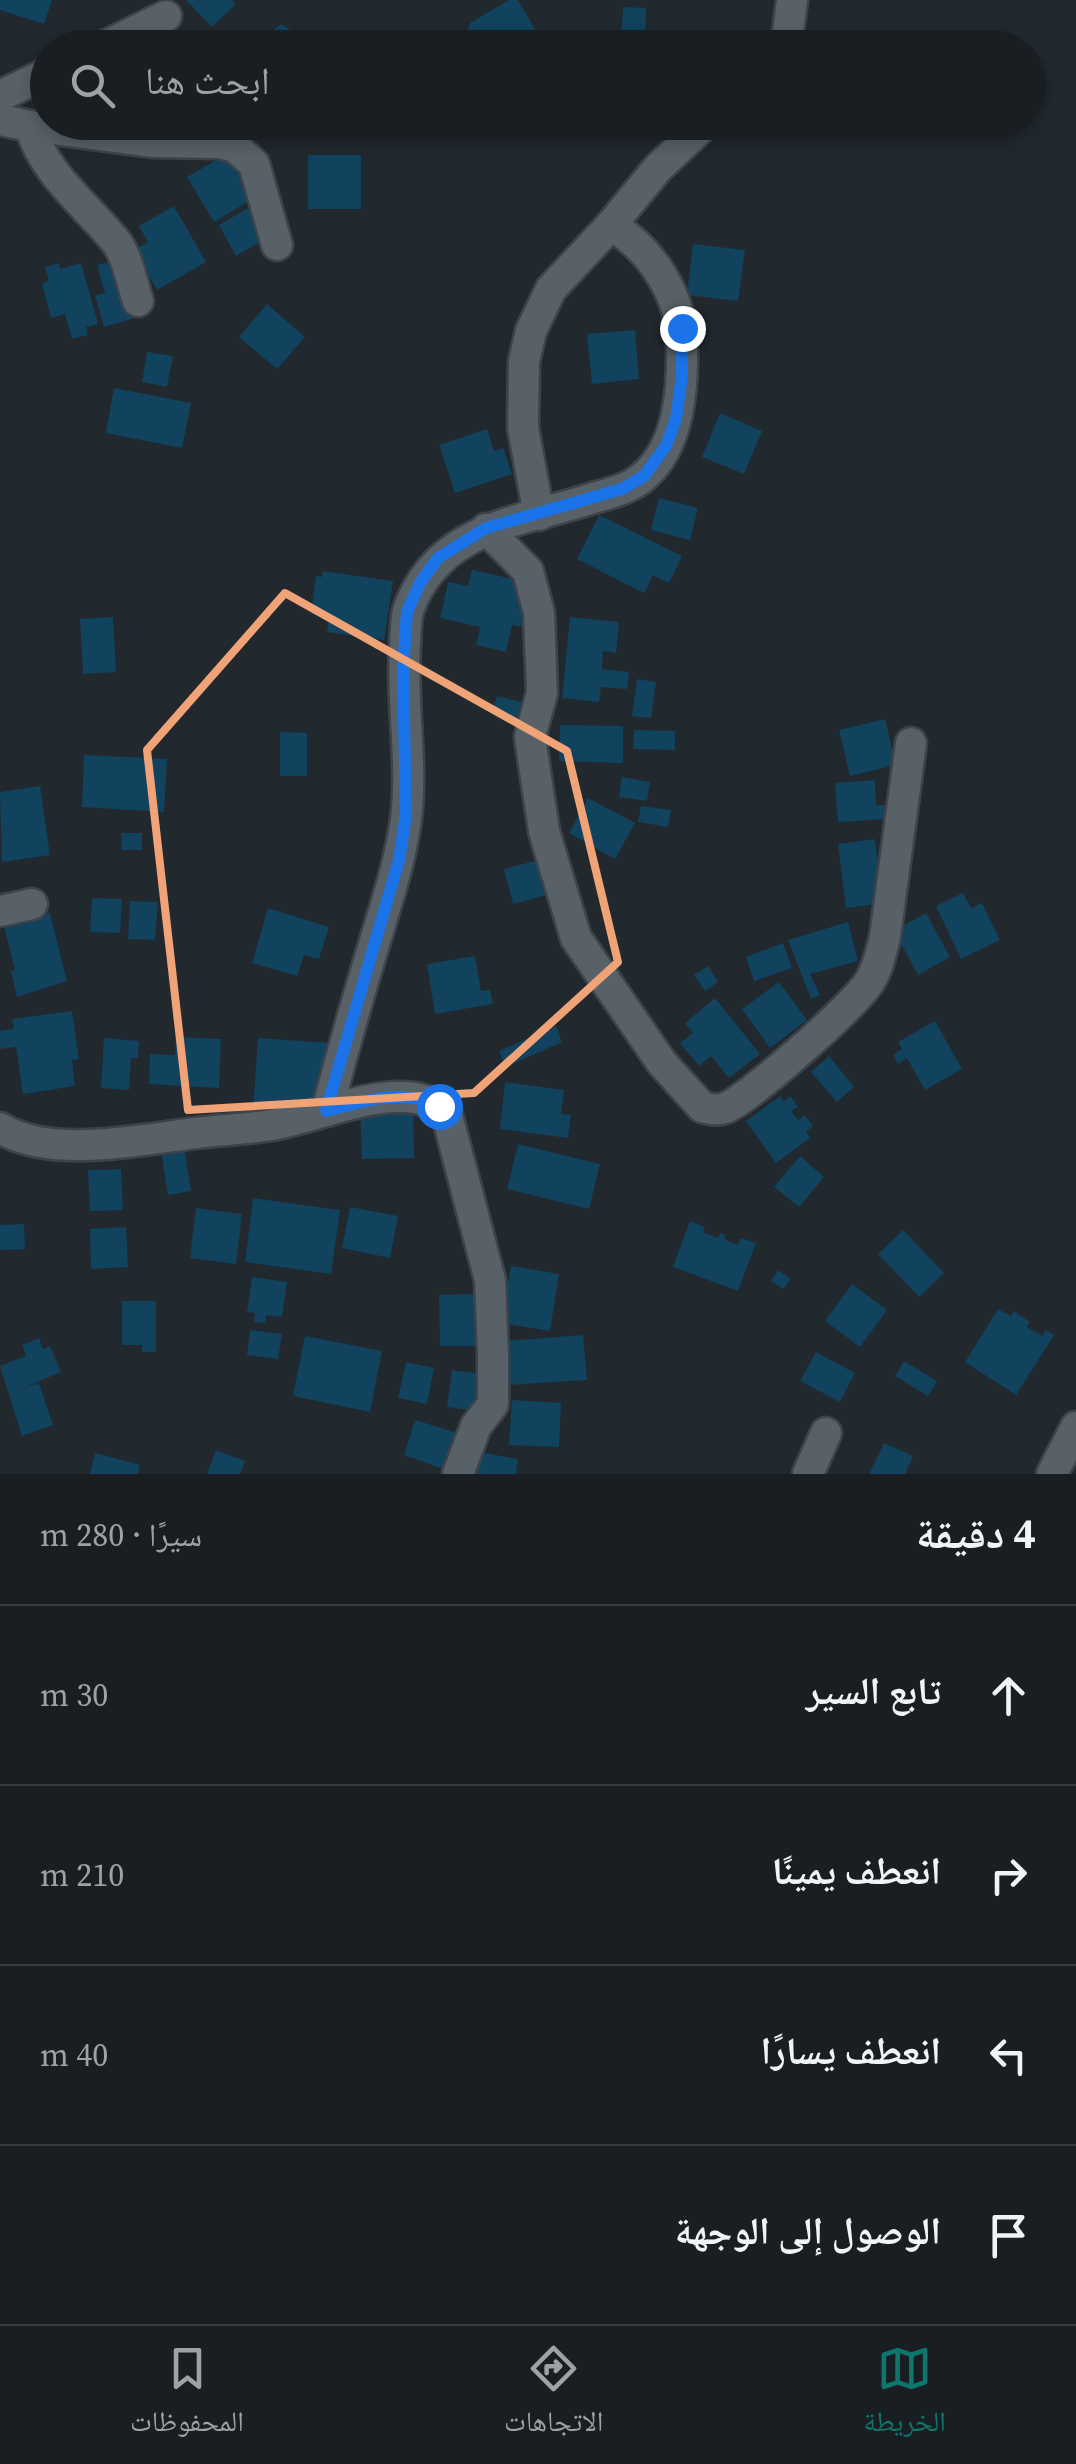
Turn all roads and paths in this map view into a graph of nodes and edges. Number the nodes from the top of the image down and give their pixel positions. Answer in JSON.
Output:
{"nodes":[{"id":1,"x":792,"y":0,"type":"edge"},
{"id":2,"x":166,"y":16,"type":"dead end"},
{"id":3,"x":138,"y":30,"type":"edge"},
{"id":4,"x":788,"y":30,"type":"edge"},
{"id":5,"x":30,"y":82,"type":"edge"},
{"id":6,"x":0,"y":96,"type":"edge"},
{"id":7,"x":32,"y":140,"type":"edge"},
{"id":8,"x":138,"y":140,"type":"edge"},
{"id":9,"x":688,"y":140,"type":"edge"},
{"id":10,"x":611,"y":225,"type":"junction"},
{"id":11,"x":277,"y":244,"type":"dead end"},
{"id":12,"x":138,"y":302,"type":"dead end"},
{"id":13,"x":539,"y":515,"type":"junction"},
{"id":14,"x":486,"y":528,"type":"junction"},
{"id":15,"x":910,"y":743,"type":"dead end"},
{"id":16,"x":32,"y":904,"type":"dead end"},
{"id":17,"x":0,"y":911,"type":"edge"},
{"id":18,"x":326,"y":1111,"type":"junction"},
{"id":19,"x":0,"y":1128,"type":"edge"},
{"id":20,"x":1076,"y":1427,"type":"edge"},
{"id":21,"x":826,"y":1433,"type":"dead end"},
{"id":22,"x":458,"y":1474,"type":"edge"},
{"id":23,"x":808,"y":1474,"type":"edge"},
{"id":24,"x":1052,"y":1474,"type":"edge"}],
"edges":[{"from":1,"to":4,"type":"street"},
{"from":2,"to":3,"type":"street"},
{"from":5,"to":6,"type":"street"},
{"from":7,"to":12,"type":"street"},
{"from":8,"to":11,"type":"street"},
{"from":9,"to":10,"type":"street"},
{"from":10,"to":13,"type":"street"},
{"from":10,"to":13,"type":"street"},
{"from":13,"to":14,"type":"street"},
{"from":14,"to":15,"type":"street"},
{"from":14,"to":18,"type":"street"},
{"from":16,"to":17,"type":"street"},
{"from":18,"to":19,"type":"street"},
{"from":18,"to":22,"type":"street"},
{"from":20,"to":24,"type":"street"},
{"from":21,"to":23,"type":"street"}]}
